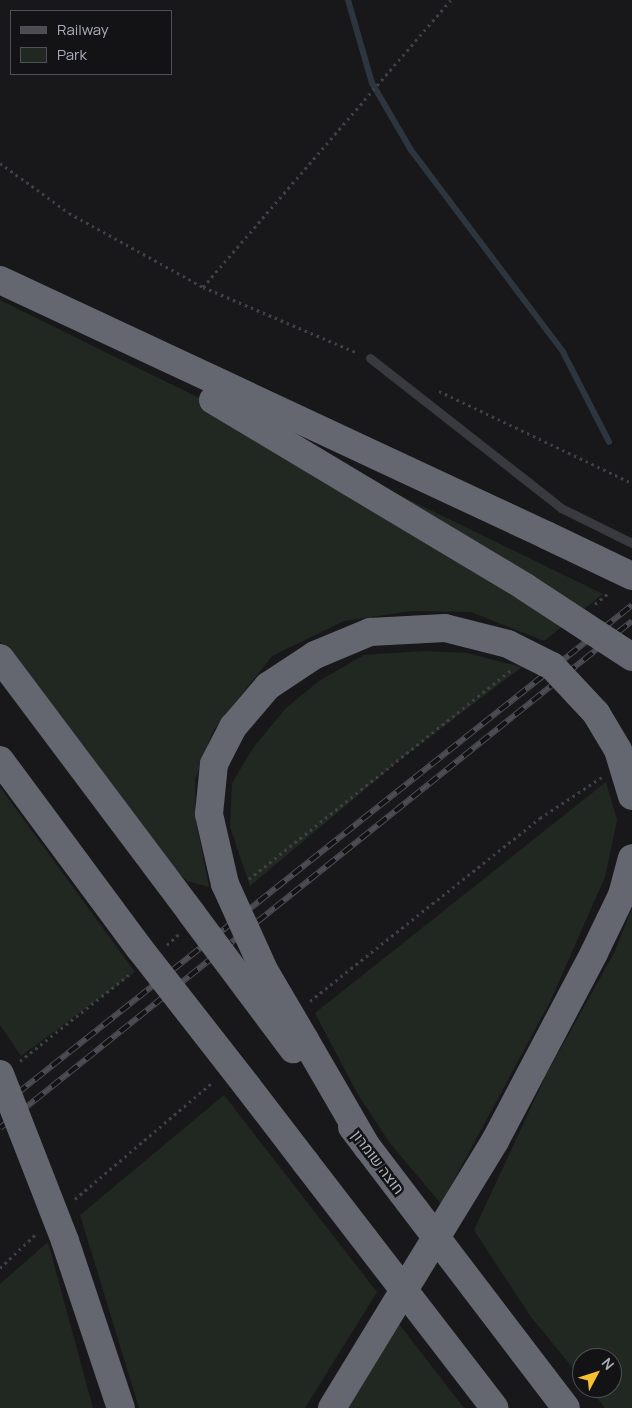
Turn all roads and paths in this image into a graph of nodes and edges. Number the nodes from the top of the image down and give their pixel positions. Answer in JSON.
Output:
{"nodes":[{"id":1,"x":451,"y":0,"type":"edge"},
{"id":2,"x":0,"y":163,"type":"edge"},
{"id":3,"x":0,"y":280,"type":"edge"},
{"id":4,"x":203,"y":286,"type":"junction"},
{"id":5,"x":90,"y":326,"type":"junction"},
{"id":6,"x":370,"y":358,"type":"joint"},
{"id":7,"x":431,"y":387,"type":"dead end"},
{"id":8,"x":632,"y":483,"type":"edge"},
{"id":9,"x":632,"y":543,"type":"edge"},
{"id":10,"x":624,"y":581,"type":"edge"},
{"id":11,"x":593,"y":605,"type":"dead end"},
{"id":12,"x":512,"y":656,"type":"junction"},
{"id":13,"x":632,"y":657,"type":"edge"},
{"id":14,"x":0,"y":658,"type":"edge"},
{"id":15,"x":0,"y":760,"type":"edge"},
{"id":16,"x":632,"y":796,"type":"edge"},
{"id":17,"x":632,"y":858,"type":"edge"},
{"id":18,"x":233,"y":884,"type":"junction"},
{"id":19,"x":189,"y":921,"type":"junction"},
{"id":20,"x":148,"y":954,"type":"junction"},
{"id":21,"x":299,"y":1045,"type":"junction"},
{"id":22,"x":8,"y":1070,"type":"edge"},
{"id":23,"x":121,"y":1408,"type":"edge"},
{"id":24,"x":332,"y":1408,"type":"edge"},
{"id":25,"x":495,"y":1408,"type":"edge"},
{"id":26,"x":566,"y":1408,"type":"edge"}],
"edges":[{"from":1,"to":4,"type":"path"},
{"from":2,"to":4,"type":"path"},
{"from":3,"to":5,"type":"highway"},
{"from":4,"to":6,"type":"path"},
{"from":5,"to":10,"type":"highway","bridge":true},
{"from":5,"to":13,"type":"highway","bridge":true},
{"from":6,"to":9,"type":"lane"},
{"from":7,"to":8,"type":"path"},
{"from":10,"to":11,"type":"path"},
{"from":12,"to":16,"type":"highway","bridge":true},
{"from":12,"to":18,"type":"path"},
{"from":12,"to":18,"type":"highway"},
{"from":14,"to":19,"type":"highway","name":"חוצה שומרון"},
{"from":15,"to":20,"type":"highway"},
{"from":17,"to":24,"type":"highway"},
{"from":18,"to":21,"type":"highway","bridge":true},
{"from":19,"to":20,"type":"path"},
{"from":19,"to":21,"type":"highway","name":"חוצה שומרון","bridge":true},
{"from":20,"to":22,"type":"path"},
{"from":20,"to":25,"type":"highway","bridge":true},
{"from":21,"to":26,"type":"highway","name":"חוצה שומרון","bridge":true},
{"from":22,"to":23,"type":"highway","bridge":true}]}
